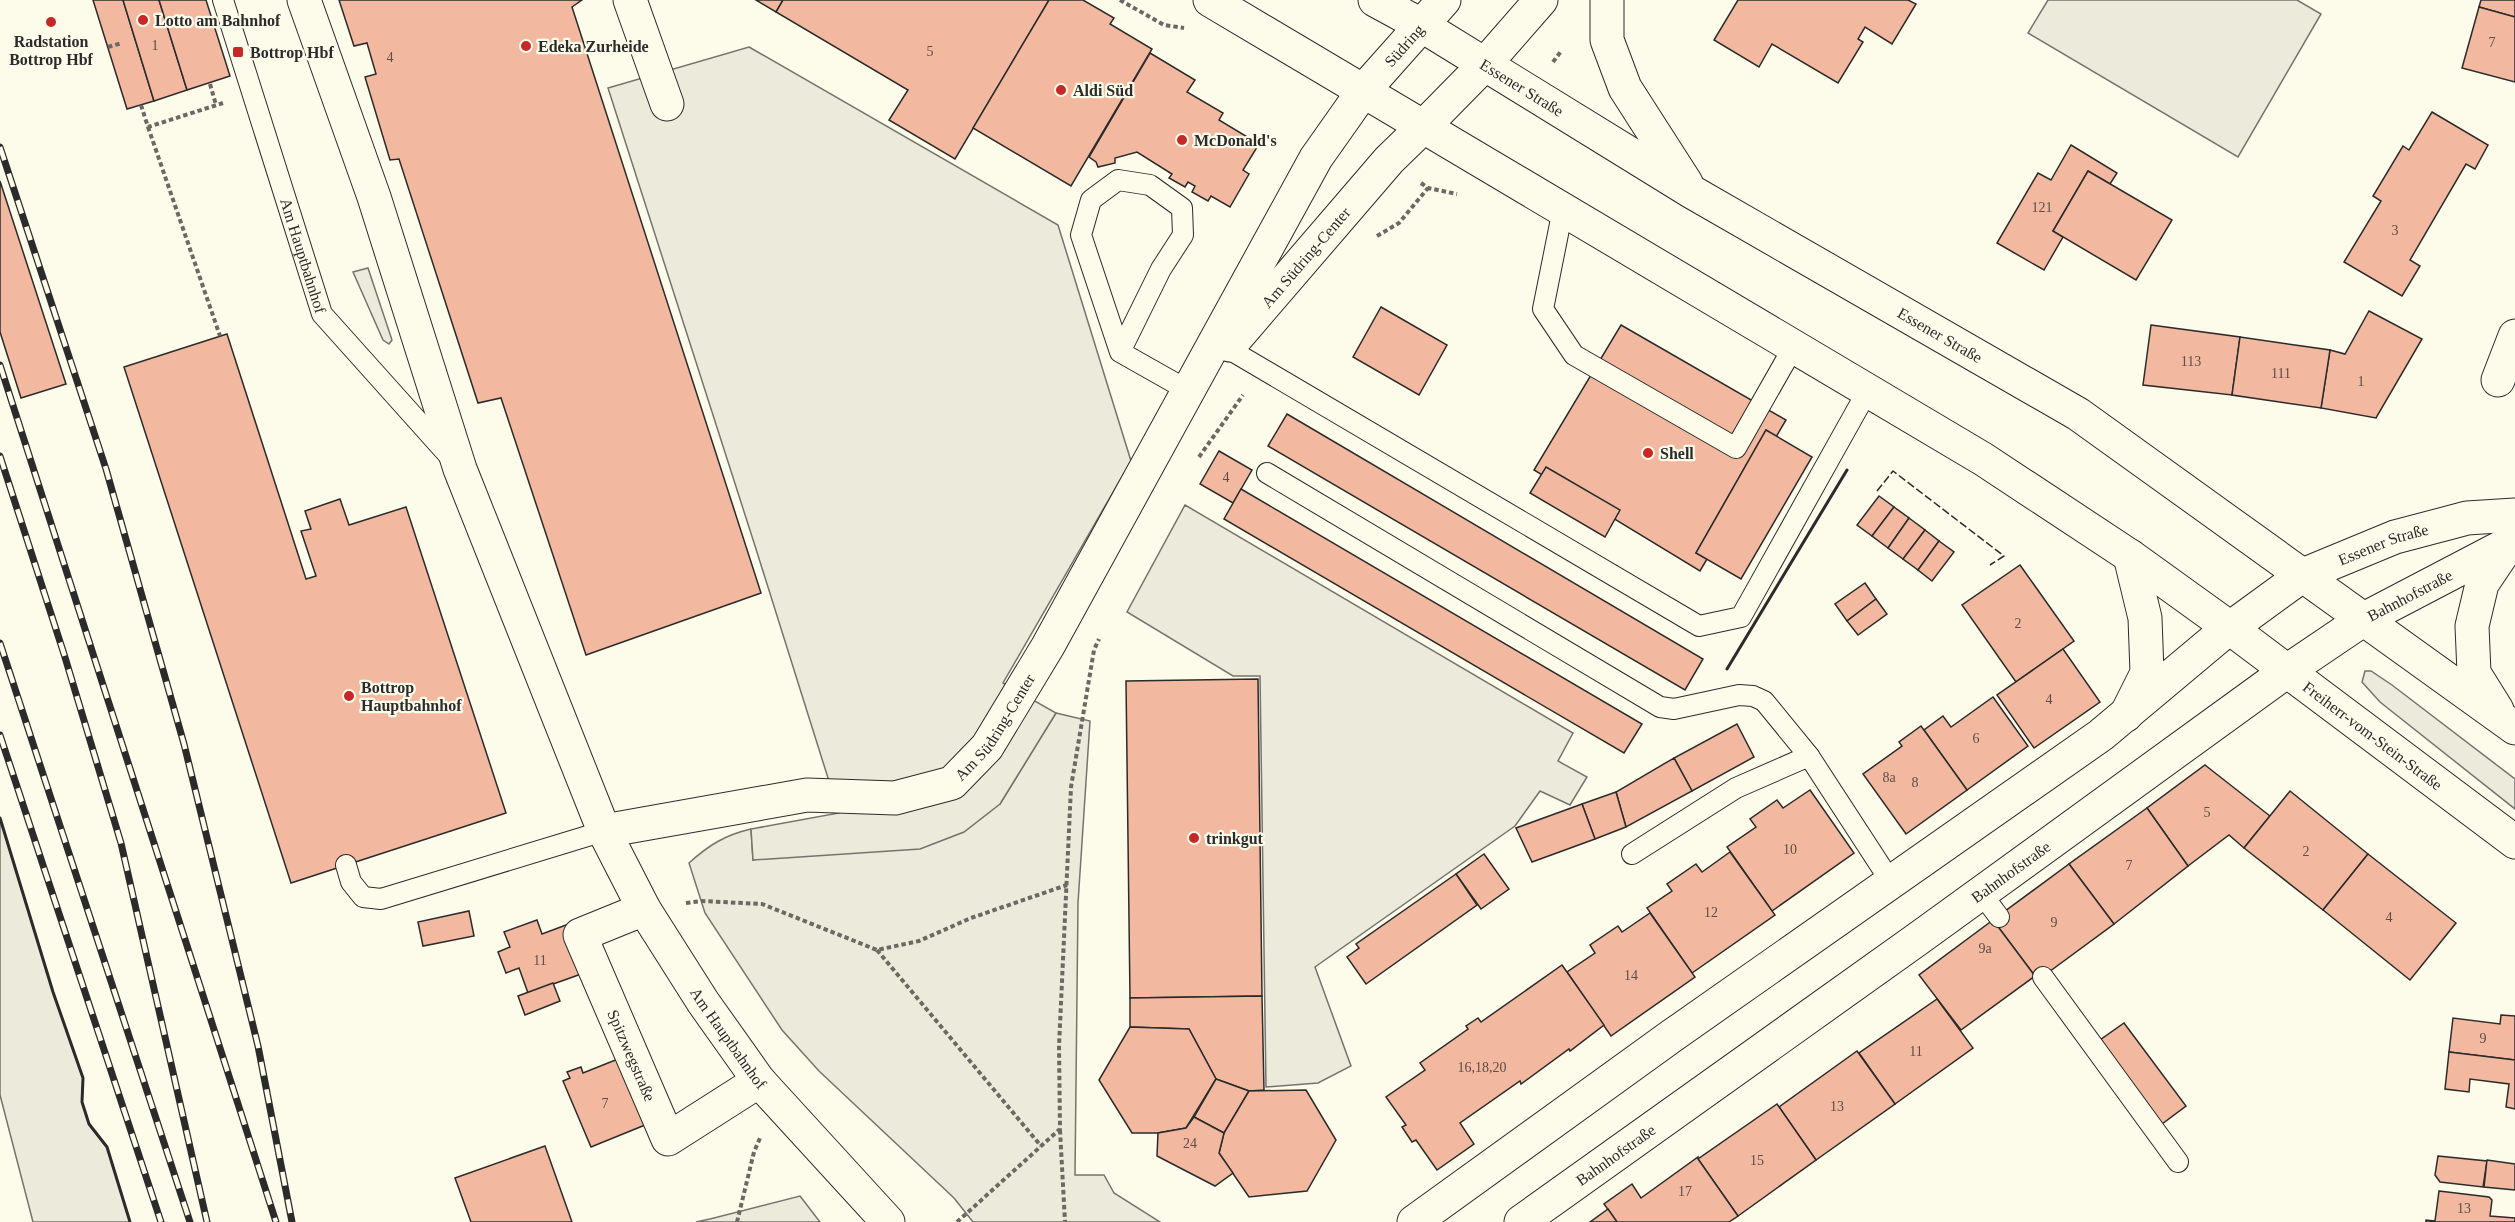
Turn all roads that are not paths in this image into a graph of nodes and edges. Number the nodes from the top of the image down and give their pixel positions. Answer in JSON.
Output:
{"nodes":[{"id":1,"x":222,"y":0,"type":"edge"},
{"id":2,"x":304,"y":0,"type":"edge"},
{"id":3,"x":630,"y":0,"type":"edge"},
{"id":4,"x":1210,"y":0,"type":"edge"},
{"id":5,"x":1375,"y":0,"type":"edge"},
{"id":6,"x":1444,"y":0,"type":"edge"},
{"id":7,"x":1541,"y":0,"type":"edge"},
{"id":8,"x":1607,"y":0,"type":"edge"},
{"id":9,"x":1421,"y":25,"type":"junction"},
{"id":10,"x":1485,"y":64,"type":"junction"},
{"id":11,"x":1364,"y":90,"type":"junction"},
{"id":12,"x":667,"y":104,"type":"dead end"},
{"id":13,"x":1424,"y":126,"type":"junction"},
{"id":14,"x":1692,"y":192,"type":"junction"},
{"id":15,"x":1563,"y":209,"type":"junction"},
{"id":16,"x":2515,"y":336,"type":"edge"},
{"id":17,"x":1794,"y":346,"type":"junction"},
{"id":18,"x":1227,"y":348,"type":"junction"},
{"id":19,"x":1120,"y":352,"type":"junction"},
{"id":20,"x":2498,"y":380,"type":"dead end"},
{"id":21,"x":1868,"y":390,"type":"junction"},
{"id":22,"x":1190,"y":392,"type":"junction"},
{"id":23,"x":460,"y":469,"type":"junction"},
{"id":24,"x":1267,"y":473,"type":"dead end"},
{"id":25,"x":2514,"y":532,"type":"edge"},
{"id":26,"x":2130,"y":556,"type":"junction"},
{"id":27,"x":2303,"y":575,"type":"junction"},
{"id":28,"x":2364,"y":619,"type":"junction"},
{"id":29,"x":2224,"y":632,"type":"junction"},
{"id":30,"x":2287,"y":671,"type":"junction"},
{"id":31,"x":2126,"y":715,"type":"junction"},
{"id":32,"x":2508,"y":723,"type":"edge"},
{"id":33,"x":1809,"y":756,"type":"junction"},
{"id":34,"x":604,"y":831,"type":"junction"},
{"id":35,"x":2515,"y":842,"type":"edge"},
{"id":36,"x":1632,"y":854,"type":"dead end"},
{"id":37,"x":346,"y":865,"type":"dead end"},
{"id":38,"x":1891,"y":882,"type":"junction"},
{"id":39,"x":644,"y":909,"type":"junction"},
{"id":40,"x":2043,"y":977,"type":"dead end"},
{"id":41,"x":767,"y":1091,"type":"junction"},
{"id":42,"x":2178,"y":1162,"type":"dead end"},
{"id":43,"x":888,"y":1222,"type":"edge"},
{"id":44,"x":1414,"y":1222,"type":"edge"},
{"id":45,"x":1521,"y":1222,"type":"edge"}],
"edges":[{"from":1,"to":23,"type":"lane","name":"Am Hauptbahnhof"},
{"from":2,"to":23,"type":"street","name":"Am Hauptbahnhof"},
{"from":3,"to":12,"type":"street"},
{"from":4,"to":11,"type":"street"},
{"from":5,"to":9,"type":"street","name":"Essener Straße"},
{"from":6,"to":9,"type":"street","name":"Südring"},
{"from":7,"to":10,"type":"street"},
{"from":8,"to":14,"type":"street"},
{"from":9,"to":10,"type":"street","name":"Essener Straße"},
{"from":9,"to":11,"type":"street","name":"Südring"},
{"from":10,"to":13,"type":"street"},
{"from":10,"to":14,"type":"street","name":"Essener Straße"},
{"from":11,"to":13,"type":"street"},
{"from":11,"to":22,"type":"street","name":"Am Südring-Center"},
{"from":13,"to":15,"type":"street"},
{"from":13,"to":18,"type":"street","name":"Am Südring-Center"},
{"from":14,"to":27,"type":"street","name":"Essener Straße"},
{"from":15,"to":17,"type":"street"},
{"from":15,"to":17,"type":"lane"},
{"from":16,"to":20,"type":"street"},
{"from":17,"to":21,"type":"street"},
{"from":18,"to":21,"type":"lane"},
{"from":18,"to":22,"type":"street","name":"Am Südring-Center"},
{"from":19,"to":19,"type":"lane"},
{"from":19,"to":22,"type":"lane"},
{"from":21,"to":26,"type":"street"},
{"from":22,"to":34,"type":"street","name":"Am Südring-Center"},
{"from":23,"to":34,"type":"street","name":"Am Hauptbahnhof"},
{"from":24,"to":33,"type":"lane"},
{"from":25,"to":27,"type":"street","name":"Essener Straße"},
{"from":25,"to":28,"type":"street","name":"Bahnhofstraße"},
{"from":25,"to":32,"type":"street"},
{"from":26,"to":29,"type":"street"},
{"from":26,"to":31,"type":"street"},
{"from":27,"to":28,"type":"street"},
{"from":27,"to":29,"type":"street"},
{"from":28,"to":30,"type":"street","name":"Bahnhofstraße"},
{"from":28,"to":32,"type":"street"},
{"from":29,"to":30,"type":"street","name":"Freiherr-vom-Stein-Straße"},
{"from":29,"to":31,"type":"street"},
{"from":30,"to":35,"type":"street","name":"Freiherr-vom-Stein-Straße"},
{"from":30,"to":45,"type":"street","name":"Bahnhofstraße"},
{"from":31,"to":38,"type":"street"},
{"from":33,"to":36,"type":"lane"},
{"from":33,"to":38,"type":"lane"},
{"from":34,"to":37,"type":"lane"},
{"from":34,"to":39,"type":"street","name":"Am Hauptbahnhof"},
{"from":38,"to":44,"type":"street"},
{"from":39,"to":41,"type":"street","name":"Am Hauptbahnhof"},
{"from":39,"to":41,"type":"street","name":"Spitzwegstraße"},
{"from":40,"to":42,"type":"lane"},
{"from":41,"to":43,"type":"street","name":"Am Hauptbahnhof"}]}
